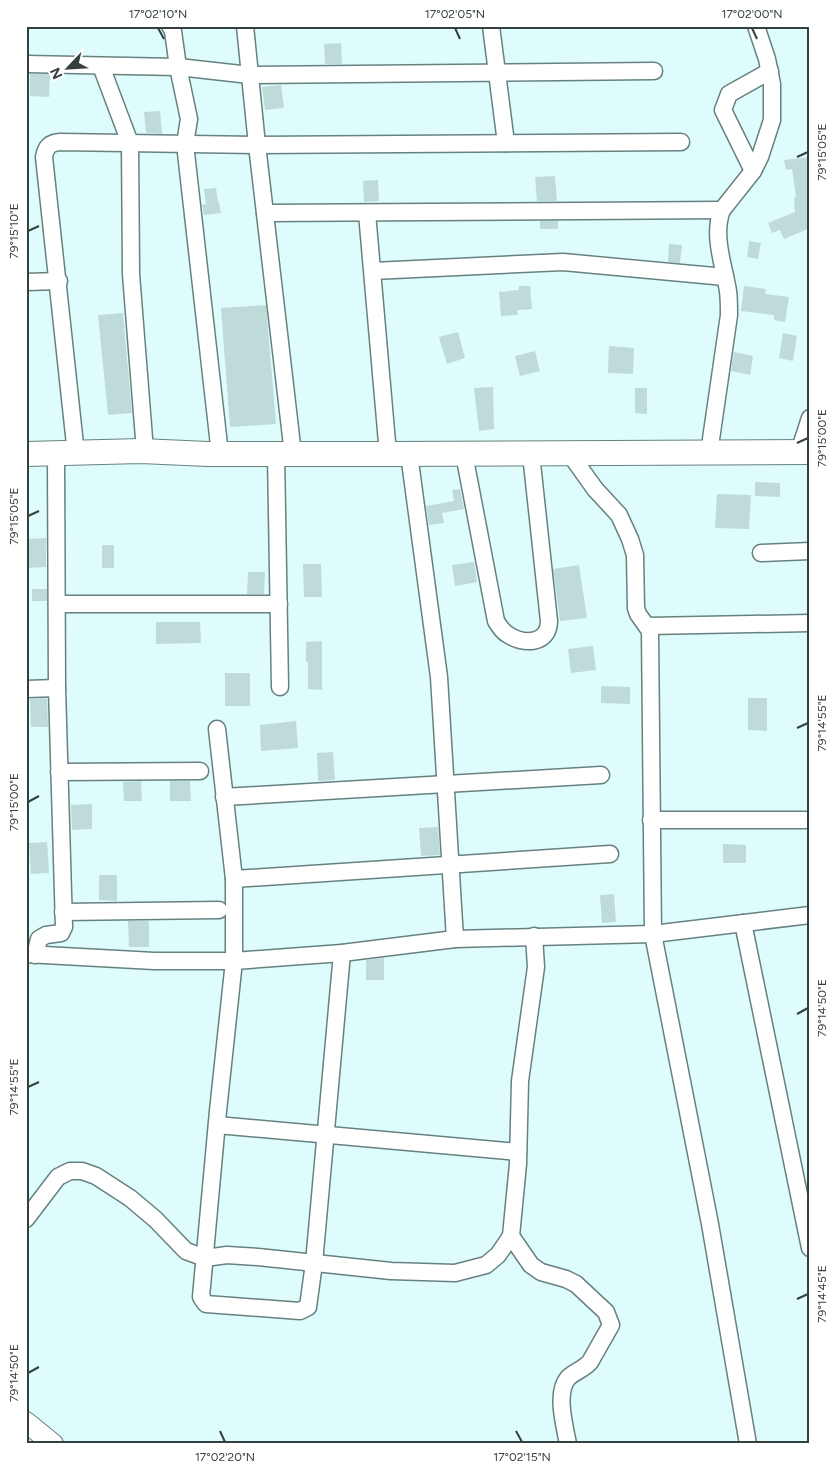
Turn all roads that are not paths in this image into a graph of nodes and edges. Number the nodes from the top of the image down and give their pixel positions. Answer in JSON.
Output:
{"nodes":[{"id":1,"x":170,"y":26,"type":"edge"},
{"id":2,"x":245,"y":26,"type":"edge"},
{"id":3,"x":491,"y":26,"type":"edge"},
{"id":4,"x":756,"y":26,"type":"edge"},
{"id":5,"x":26,"y":64,"type":"edge"},
{"id":6,"x":101,"y":66,"type":"junction"},
{"id":7,"x":178,"y":67,"type":"junction"},
{"id":8,"x":654,"y":71,"type":"dead end"},
{"id":9,"x":770,"y":71,"type":"junction"},
{"id":10,"x":497,"y":73,"type":"junction"},
{"id":11,"x":250,"y":75,"type":"junction"},
{"id":12,"x":681,"y":142,"type":"dead end"},
{"id":13,"x":130,"y":143,"type":"junction"},
{"id":14,"x":506,"y":143,"type":"junction"},
{"id":15,"x":185,"y":144,"type":"junction"},
{"id":16,"x":257,"y":145,"type":"junction"},
{"id":17,"x":753,"y":171,"type":"junction"},
{"id":18,"x":722,"y":210,"type":"junction"},
{"id":19,"x":367,"y":212,"type":"junction"},
{"id":20,"x":265,"y":213,"type":"junction"},
{"id":21,"x":372,"y":271,"type":"junction"},
{"id":22,"x":725,"y":277,"type":"junction"},
{"id":23,"x":59,"y":281,"type":"junction"},
{"id":24,"x":26,"y":282,"type":"edge"},
{"id":25,"x":810,"y":418,"type":"edge"},
{"id":26,"x":145,"y":451,"type":"junction"},
{"id":27,"x":804,"y":452,"type":"edge"},
{"id":28,"x":26,"y":454,"type":"edge"},
{"id":29,"x":66,"y":454,"type":"junction"},
{"id":30,"x":220,"y":454,"type":"junction"},
{"id":31,"x":285,"y":454,"type":"junction"},
{"id":32,"x":399,"y":454,"type":"junction"},
{"id":33,"x":464,"y":454,"type":"junction"},
{"id":34,"x":531,"y":454,"type":"junction"},
{"id":35,"x":570,"y":454,"type":"junction"},
{"id":36,"x":709,"y":454,"type":"junction"},
{"id":37,"x":810,"y":551,"type":"edge"},
{"id":38,"x":761,"y":553,"type":"dead end"},
{"id":39,"x":57,"y":604,"type":"junction"},
{"id":40,"x":279,"y":604,"type":"junction"},
{"id":41,"x":810,"y":623,"type":"edge"},
{"id":42,"x":648,"y":626,"type":"junction"},
{"id":43,"x":280,"y":687,"type":"dead end"},
{"id":44,"x":57,"y":688,"type":"junction"},
{"id":45,"x":26,"y":689,"type":"edge"},
{"id":46,"x":216,"y":729,"type":"dead end"},
{"id":47,"x":200,"y":771,"type":"dead end"},
{"id":48,"x":59,"y":772,"type":"junction"},
{"id":49,"x":601,"y":775,"type":"dead end"},
{"id":50,"x":445,"y":783,"type":"junction"},
{"id":51,"x":224,"y":797,"type":"junction"},
{"id":52,"x":651,"y":820,"type":"junction"},
{"id":53,"x":810,"y":820,"type":"edge"},
{"id":54,"x":610,"y":854,"type":"dead end"},
{"id":55,"x":450,"y":864,"type":"junction"},
{"id":56,"x":234,"y":879,"type":"junction"},
{"id":57,"x":219,"y":910,"type":"dead end"},
{"id":58,"x":63,"y":912,"type":"junction"},
{"id":59,"x":810,"y":915,"type":"edge"},
{"id":60,"x":743,"y":923,"type":"junction"},
{"id":61,"x":653,"y":934,"type":"junction"},
{"id":62,"x":534,"y":936,"type":"junction"},
{"id":63,"x":455,"y":939,"type":"junction"},
{"id":64,"x":342,"y":952,"type":"junction"},
{"id":65,"x":31,"y":954,"type":"edge"},
{"id":66,"x":234,"y":961,"type":"junction"},
{"id":67,"x":217,"y":1125,"type":"junction"},
{"id":68,"x":326,"y":1134,"type":"junction"},
{"id":69,"x":518,"y":1152,"type":"junction"},
{"id":70,"x":26,"y":1219,"type":"edge"},
{"id":71,"x":511,"y":1236,"type":"junction"},
{"id":72,"x":810,"y":1248,"type":"edge"},
{"id":73,"x":205,"y":1258,"type":"junction"},
{"id":74,"x":314,"y":1263,"type":"junction"},
{"id":75,"x":26,"y":1422,"type":"edge"},
{"id":76,"x":53,"y":1444,"type":"edge"},
{"id":77,"x":568,"y":1444,"type":"edge"},
{"id":78,"x":748,"y":1444,"type":"edge"}],
"edges":[{"from":1,"to":7,"type":"street"},
{"from":2,"to":11,"type":"street"},
{"from":3,"to":10,"type":"street"},
{"from":4,"to":9,"type":"street"},
{"from":5,"to":6,"type":"street"},
{"from":6,"to":7,"type":"street"},
{"from":6,"to":13,"type":"street"},
{"from":7,"to":11,"type":"street"},
{"from":7,"to":15,"type":"street"},
{"from":8,"to":10,"type":"street"},
{"from":9,"to":17,"type":"street"},
{"from":9,"to":17,"type":"street"},
{"from":10,"to":11,"type":"street"},
{"from":10,"to":14,"type":"street"},
{"from":11,"to":16,"type":"street"},
{"from":12,"to":14,"type":"street"},
{"from":13,"to":15,"type":"street"},
{"from":13,"to":23,"type":"street"},
{"from":13,"to":26,"type":"street"},
{"from":14,"to":16,"type":"street"},
{"from":15,"to":16,"type":"street"},
{"from":15,"to":30,"type":"street"},
{"from":16,"to":20,"type":"street"},
{"from":17,"to":18,"type":"street"},
{"from":18,"to":19,"type":"street"},
{"from":18,"to":22,"type":"street"},
{"from":19,"to":20,"type":"street"},
{"from":19,"to":21,"type":"street"},
{"from":20,"to":31,"type":"street"},
{"from":21,"to":22,"type":"street"},
{"from":21,"to":32,"type":"street"},
{"from":22,"to":36,"type":"street"},
{"from":23,"to":24,"type":"street"},
{"from":23,"to":29,"type":"street"},
{"from":25,"to":27,"type":"street"},
{"from":26,"to":29,"type":"highway"},
{"from":26,"to":30,"type":"highway"},
{"from":27,"to":36,"type":"highway"},
{"from":28,"to":29,"type":"highway"},
{"from":29,"to":39,"type":"street"},
{"from":30,"to":31,"type":"highway"},
{"from":31,"to":32,"type":"highway"},
{"from":31,"to":40,"type":"street"},
{"from":32,"to":33,"type":"highway"},
{"from":32,"to":50,"type":"street"},
{"from":33,"to":34,"type":"highway"},
{"from":33,"to":34,"type":"street"},
{"from":34,"to":35,"type":"highway"},
{"from":35,"to":36,"type":"highway"},
{"from":35,"to":42,"type":"street"},
{"from":37,"to":38,"type":"street"},
{"from":39,"to":40,"type":"street"},
{"from":39,"to":44,"type":"street"},
{"from":40,"to":43,"type":"street"},
{"from":41,"to":42,"type":"street"},
{"from":42,"to":52,"type":"street"},
{"from":44,"to":45,"type":"street"},
{"from":44,"to":48,"type":"street"},
{"from":46,"to":51,"type":"street"},
{"from":47,"to":48,"type":"street"},
{"from":48,"to":58,"type":"street"},
{"from":49,"to":50,"type":"street"},
{"from":50,"to":51,"type":"street"},
{"from":50,"to":55,"type":"street"},
{"from":51,"to":56,"type":"street"},
{"from":52,"to":53,"type":"street"},
{"from":52,"to":61,"type":"street"},
{"from":54,"to":55,"type":"street"},
{"from":55,"to":56,"type":"street"},
{"from":55,"to":63,"type":"street"},
{"from":56,"to":66,"type":"street"},
{"from":57,"to":58,"type":"street"},
{"from":58,"to":65,"type":"street"},
{"from":59,"to":60,"type":"street"},
{"from":60,"to":61,"type":"street"},
{"from":60,"to":72,"type":"street"},
{"from":61,"to":62,"type":"street"},
{"from":61,"to":78,"type":"street"},
{"from":62,"to":63,"type":"street"},
{"from":62,"to":69,"type":"street"},
{"from":63,"to":64,"type":"street"},
{"from":64,"to":66,"type":"street"},
{"from":64,"to":68,"type":"street"},
{"from":65,"to":66,"type":"street"},
{"from":66,"to":67,"type":"street"},
{"from":67,"to":68,"type":"street"},
{"from":67,"to":73,"type":"street"},
{"from":68,"to":69,"type":"street"},
{"from":68,"to":74,"type":"street"},
{"from":69,"to":71,"type":"street"},
{"from":70,"to":73,"type":"street"},
{"from":71,"to":74,"type":"street"},
{"from":71,"to":77,"type":"street"},
{"from":73,"to":74,"type":"street"},
{"from":73,"to":74,"type":"street"},
{"from":75,"to":76,"type":"main road"}]}
